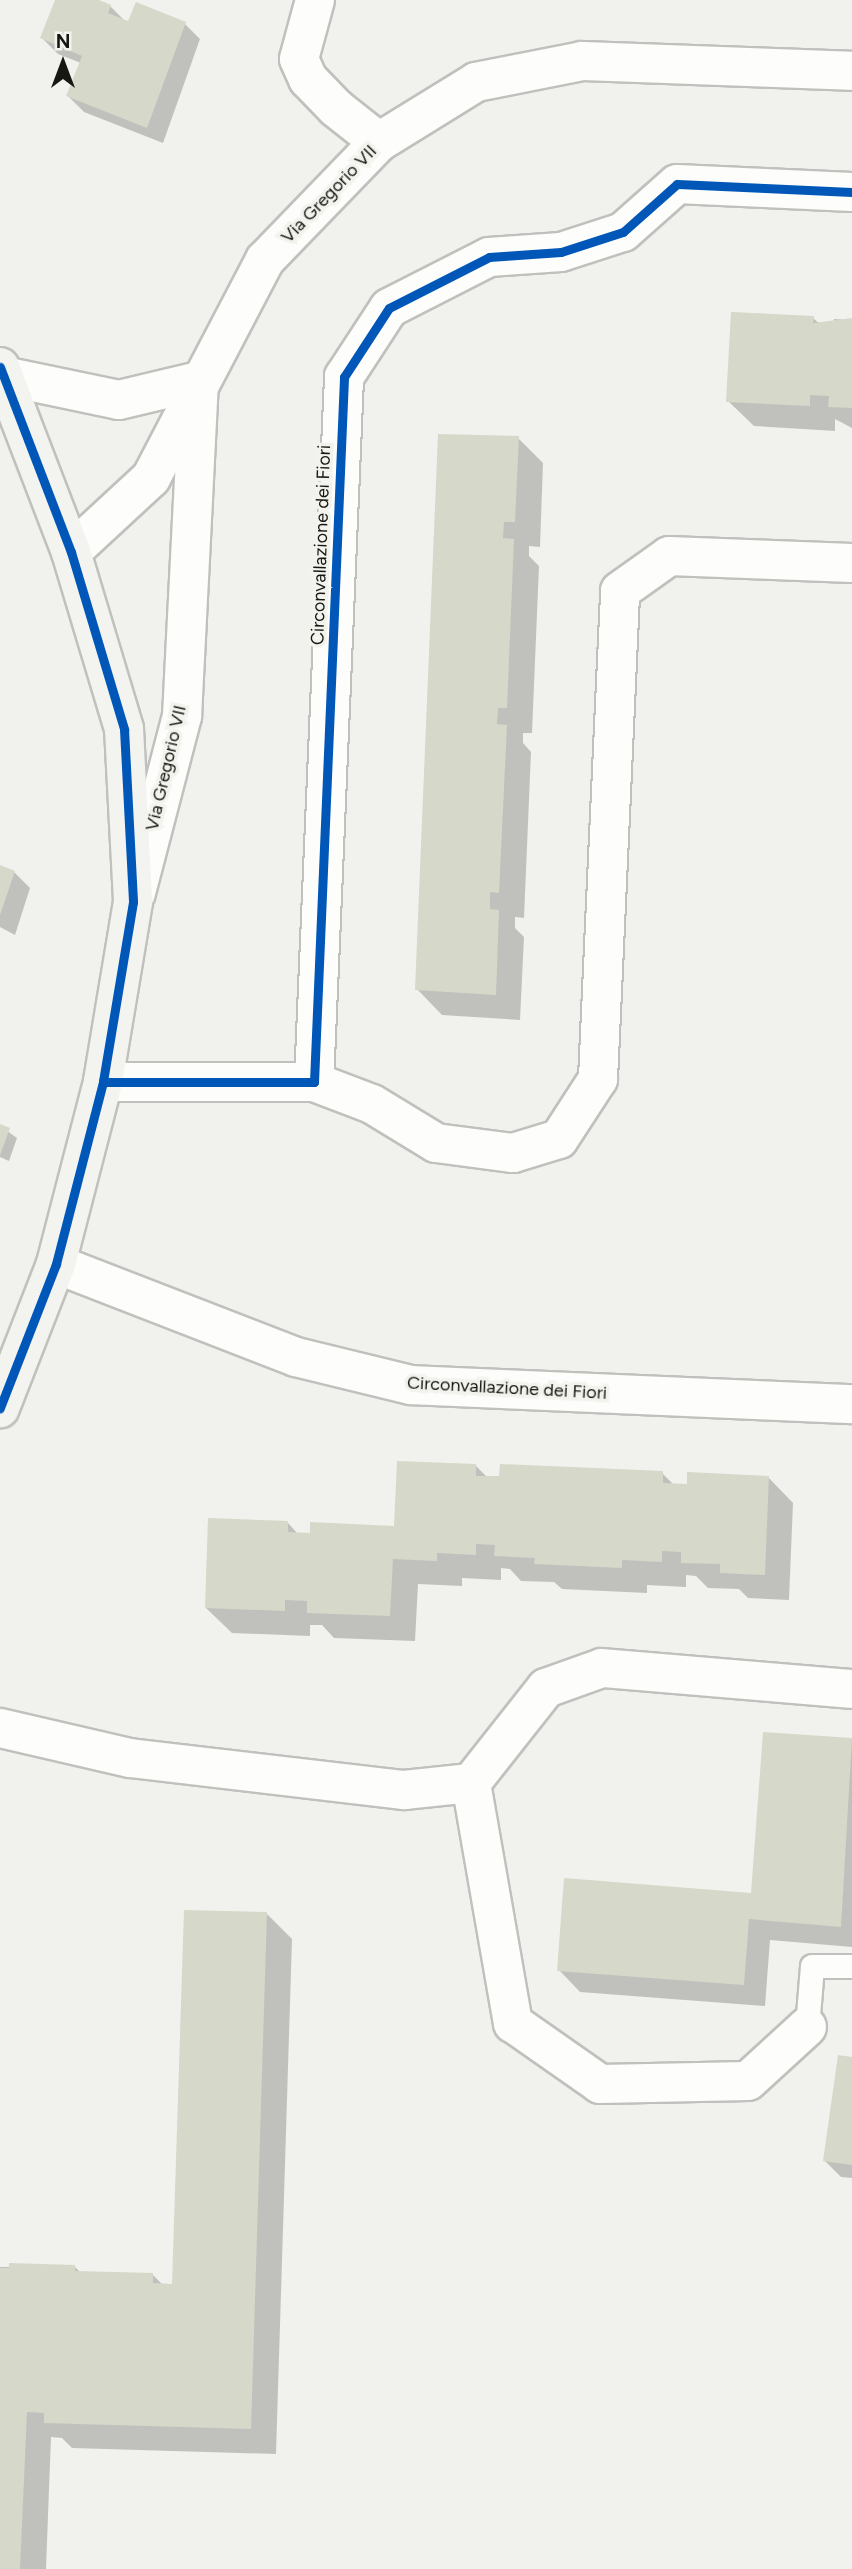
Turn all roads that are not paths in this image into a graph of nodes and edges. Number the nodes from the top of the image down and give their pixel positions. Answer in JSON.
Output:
{"nodes":[{"id":1,"x":315,"y":0,"type":"edge"},
{"id":2,"x":852,"y":71,"type":"edge"},
{"id":3,"x":379,"y":142,"type":"junction"},
{"id":4,"x":852,"y":192,"type":"edge"},
{"id":5,"x":2,"y":371,"type":"edge"},
{"id":6,"x":199,"y":381,"type":"junction"},
{"id":7,"x":71,"y":552,"type":"junction"},
{"id":8,"x":852,"y":563,"type":"edge"},
{"id":9,"x":134,"y":902,"type":"junction"},
{"id":10,"x":103,"y":1082,"type":"junction"},
{"id":11,"x":314,"y":1082,"type":"junction"},
{"id":12,"x":56,"y":1264,"type":"junction"},
{"id":13,"x":852,"y":1404,"type":"edge"},
{"id":14,"x":0,"y":1408,"type":"edge"},
{"id":15,"x":852,"y":1689,"type":"edge"},
{"id":16,"x":0,"y":1728,"type":"edge"},
{"id":17,"x":471,"y":1783,"type":"junction"},
{"id":18,"x":852,"y":1966,"type":"edge"},
{"id":19,"x":807,"y":2027,"type":"joint"}],
"edges":[{"from":1,"to":3,"type":"street"},
{"from":2,"to":3,"type":"street","name":"Via Gregorio VII"},
{"from":3,"to":6,"type":"street","name":"Via Gregorio VII"},
{"from":4,"to":11,"type":"street","name":"Circonvallazione dei Fiori"},
{"from":5,"to":6,"type":"street"},
{"from":5,"to":7,"type":"street"},
{"from":6,"to":7,"type":"street","name":"Via Gregorio VII"},
{"from":6,"to":9,"type":"street","name":"Via Gregorio VII"},
{"from":7,"to":9,"type":"street"},
{"from":8,"to":11,"type":"street"},
{"from":9,"to":10,"type":"street"},
{"from":10,"to":11,"type":"street"},
{"from":10,"to":12,"type":"street"},
{"from":12,"to":13,"type":"street","name":"Circonvallazione dei Fiori"},
{"from":12,"to":14,"type":"street"},
{"from":15,"to":17,"type":"street"},
{"from":16,"to":17,"type":"street"},
{"from":17,"to":19,"type":"street"},
{"from":18,"to":19,"type":"lane"}]}
